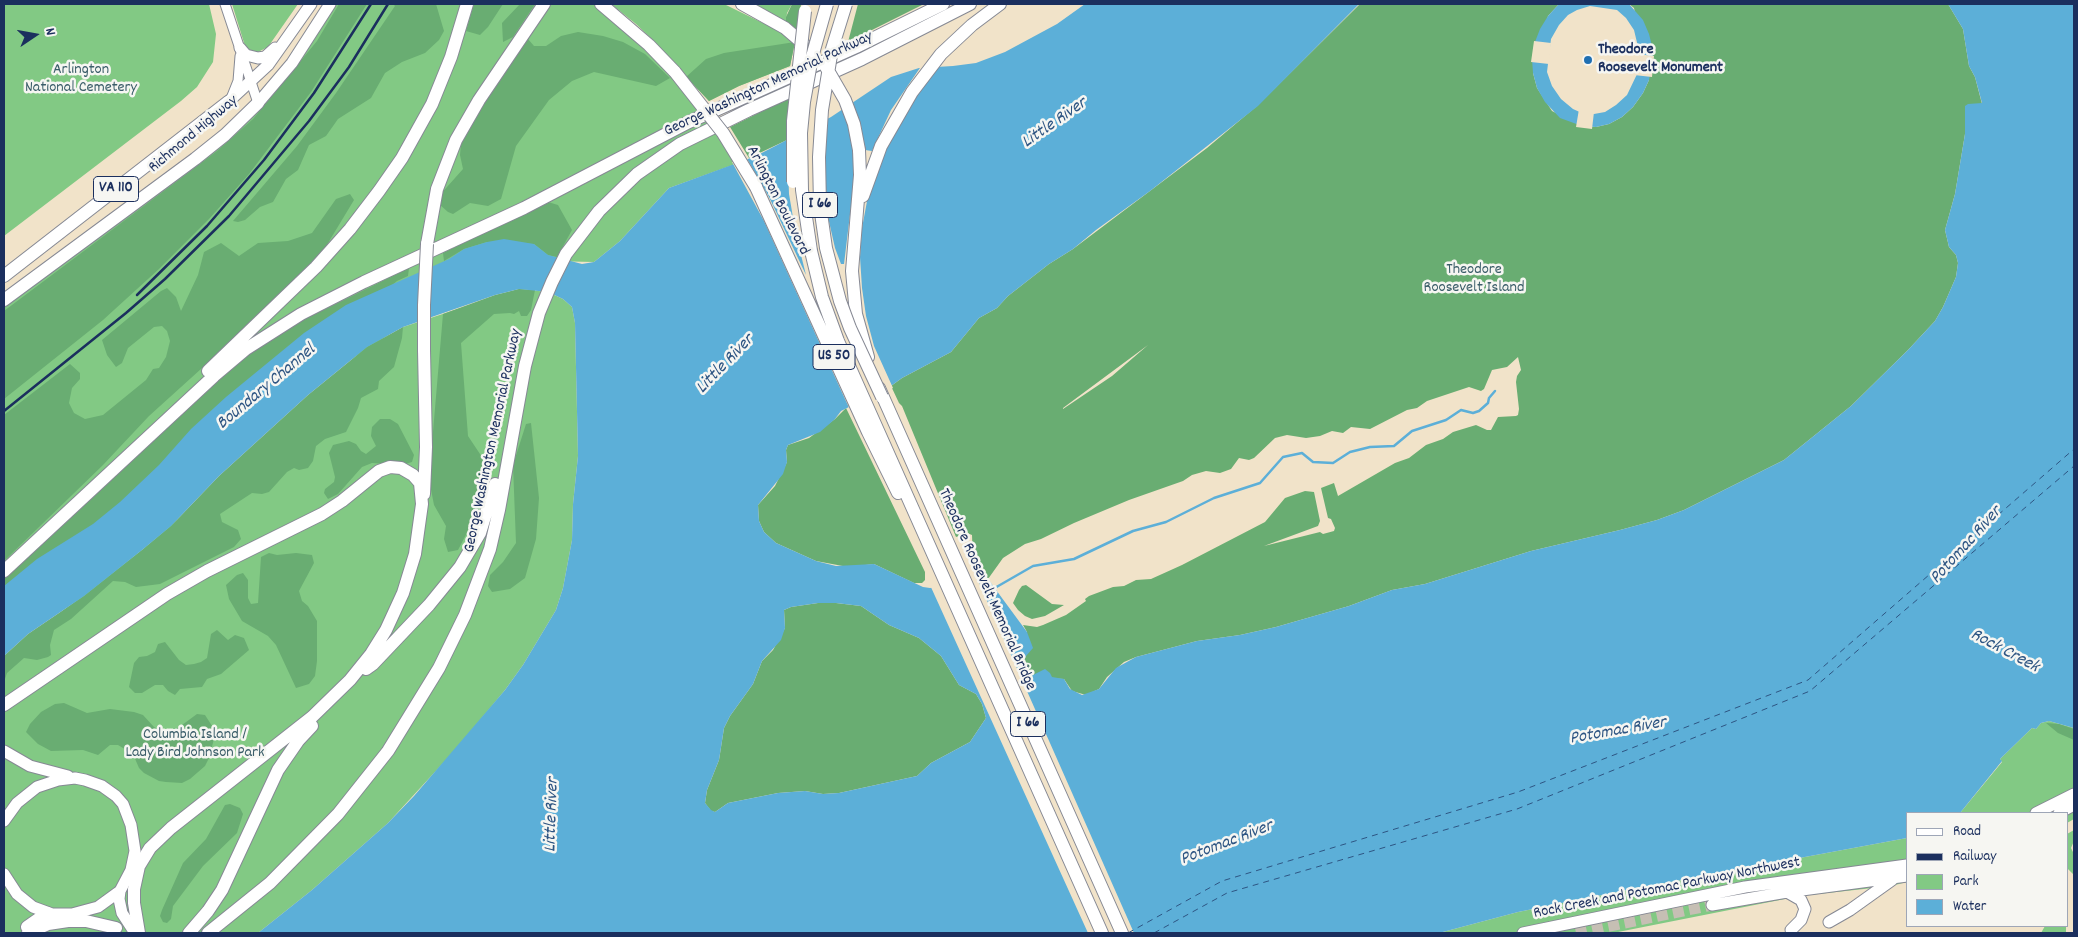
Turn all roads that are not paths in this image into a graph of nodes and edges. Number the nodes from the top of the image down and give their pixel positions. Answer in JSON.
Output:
{"nodes":[{"id":1,"x":225,"y":4,"type":"edge"},
{"id":2,"x":311,"y":4,"type":"edge"},
{"id":3,"x":330,"y":4,"type":"edge"},
{"id":4,"x":467,"y":4,"type":"edge"},
{"id":5,"x":544,"y":4,"type":"edge"},
{"id":6,"x":601,"y":4,"type":"edge"},
{"id":7,"x":742,"y":4,"type":"edge"},
{"id":8,"x":827,"y":4,"type":"edge"},
{"id":9,"x":846,"y":4,"type":"edge"},
{"id":10,"x":943,"y":4,"type":"edge"},
{"id":11,"x":970,"y":4,"type":"edge"},
{"id":12,"x":1000,"y":4,"type":"edge"},
{"id":13,"x":806,"y":7,"type":"edge"},
{"id":14,"x":292,"y":34,"type":"junction"},
{"id":15,"x":240,"y":48,"type":"junction"},
{"id":16,"x":251,"y":82,"type":"junction"},
{"id":17,"x":228,"y":102,"type":"junction"},
{"id":18,"x":258,"y":103,"type":"junction"},
{"id":19,"x":857,"y":218,"type":"junction"},
{"id":20,"x":810,"y":251,"type":"junction"},
{"id":21,"x":4,"y":276,"type":"edge"},
{"id":22,"x":800,"y":283,"type":"joint"},
{"id":23,"x":4,"y":300,"type":"edge"},
{"id":24,"x":882,"y":397,"type":"junction"},
{"id":25,"x":518,"y":400,"type":"junction"},
{"id":26,"x":175,"y":412,"type":"junction"},
{"id":27,"x":422,"y":504,"type":"junction"},
{"id":28,"x":4,"y":571,"type":"edge"},
{"id":29,"x":942,"y":576,"type":"junction"},
{"id":30,"x":350,"y":680,"type":"junction"},
{"id":31,"x":333,"y":698,"type":"junction"},
{"id":32,"x":4,"y":705,"type":"edge"},
{"id":33,"x":4,"y":751,"type":"edge"},
{"id":34,"x":75,"y":778,"type":"junction"},
{"id":35,"x":2074,"y":794,"type":"edge"},
{"id":36,"x":2074,"y":805,"type":"edge"},
{"id":37,"x":2038,"y":812,"type":"edge"},
{"id":38,"x":2061,"y":812,"type":"edge"},
{"id":39,"x":4,"y":821,"type":"edge"},
{"id":40,"x":171,"y":828,"type":"junction"},
{"id":41,"x":133,"y":863,"type":"junction"},
{"id":42,"x":1906,"y":865,"type":"edge"},
{"id":43,"x":4,"y":874,"type":"edge"},
{"id":44,"x":1901,"y":877,"type":"edge"},
{"id":45,"x":120,"y":891,"type":"junction"},
{"id":46,"x":1787,"y":892,"type":"junction"},
{"id":47,"x":1712,"y":905,"type":"tunnel mouth"},
{"id":48,"x":47,"y":913,"type":"junction"},
{"id":49,"x":72,"y":914,"type":"junction"},
{"id":50,"x":1829,"y":922,"type":"dead end"},
{"id":51,"x":1790,"y":930,"type":"dead end"},
{"id":52,"x":120,"y":931,"type":"edge"},
{"id":53,"x":19,"y":933,"type":"edge"},
{"id":54,"x":28,"y":933,"type":"edge"},
{"id":55,"x":135,"y":933,"type":"edge"},
{"id":56,"x":139,"y":933,"type":"edge"},
{"id":57,"x":189,"y":933,"type":"edge"},
{"id":58,"x":208,"y":933,"type":"edge"},
{"id":59,"x":1102,"y":933,"type":"edge"},
{"id":60,"x":1122,"y":933,"type":"edge"},
{"id":61,"x":1523,"y":933,"type":"edge"}],
"edges":[{"from":1,"to":15,"type":"street"},
{"from":2,"to":14,"type":"main road","name":"Richmond Highway","number":"VA 110"},
{"from":3,"to":18,"type":"main road","name":"Richmond Highway","number":"VA 110"},
{"from":4,"to":26,"type":"highway"},
{"from":5,"to":27,"type":"highway","bridge":true},
{"from":6,"to":22,"type":"highway","name":"Arlington Boulevard","number":"US 50","bridge":true},
{"from":7,"to":19,"type":"highway","number":"US 50","bridge":true},
{"from":8,"to":20,"type":"highway","name":"Theodore Roosevelt Memorial Bridge","number":"I 66","bridge":true},
{"from":9,"to":24,"type":"highway","name":"Theodore Roosevelt Memorial Bridge","number":"I 66","bridge":true},
{"from":10,"to":26,"type":"highway","name":"George Washington Memorial Parkway"},
{"from":11,"to":25,"type":"highway","name":"George Washington Memorial Parkway"},
{"from":12,"to":19,"type":"highway"},
{"from":13,"to":20,"type":"highway","bridge":true},
{"from":14,"to":15,"type":"main road"},
{"from":14,"to":16,"type":"main road","name":"Richmond Highway","number":"VA 110"},
{"from":15,"to":16,"type":"street"},
{"from":15,"to":17,"type":"street"},
{"from":16,"to":17,"type":"main road","name":"Richmond Highway","number":"VA 110"},
{"from":16,"to":18,"type":"street"},
{"from":17,"to":21,"type":"highway","name":"Richmond Highway","number":"VA 110"},
{"from":18,"to":23,"type":"highway","name":"Richmond Highway","number":"VA 110"},
{"from":19,"to":24,"type":"highway","name":"Theodore Roosevelt Memorial Bridge","number":"US 50","bridge":true},
{"from":20,"to":29,"type":"highway","name":"Theodore Roosevelt Memorial Bridge","number":"I 66"},
{"from":22,"to":29,"type":"highway","name":"Theodore Roosevelt Memorial Bridge","number":"US 50"},
{"from":24,"to":60,"type":"highway","name":"Theodore Roosevelt Memorial Bridge","number":"I 66"},
{"from":25,"to":30,"type":"highway"},
{"from":25,"to":58,"type":"highway","name":"George Washington Memorial Parkway"},
{"from":26,"to":28,"type":"highway","name":"George Washington Memorial Parkway"},
{"from":27,"to":30,"type":"highway"},
{"from":27,"to":32,"type":"highway"},
{"from":29,"to":59,"type":"highway","name":"Theodore Roosevelt Memorial Bridge","number":"I 66"},
{"from":30,"to":31,"type":"highway"},
{"from":31,"to":40,"type":"highway"},
{"from":31,"to":57,"type":"highway"},
{"from":33,"to":34,"type":"main road"},
{"from":34,"to":39,"type":"main road"},
{"from":34,"to":41,"type":"main road"},
{"from":35,"to":37,"type":"main road"},
{"from":36,"to":38,"type":"main road"},
{"from":40,"to":41,"type":"highway"},
{"from":40,"to":56,"type":"highway"},
{"from":41,"to":45,"type":"main road"},
{"from":42,"to":61,"type":"main road","name":"Rock Creek and Potomac Parkway Northwest"},
{"from":43,"to":48,"type":"main road"},
{"from":44,"to":46,"type":"main road","name":"Rock Creek and Potomac Parkway Northwest"},
{"from":44,"to":50,"type":"main road"},
{"from":45,"to":49,"type":"main road"},
{"from":45,"to":55,"type":"main road"},
{"from":46,"to":47,"type":"main road","name":"Rock Creek and Potomac Parkway Northwest"},
{"from":46,"to":51,"type":"main road"},
{"from":48,"to":49,"type":"main road"},
{"from":48,"to":53,"type":"highway"},
{"from":49,"to":52,"type":"main road"},
{"from":52,"to":54,"type":"highway"}]}
